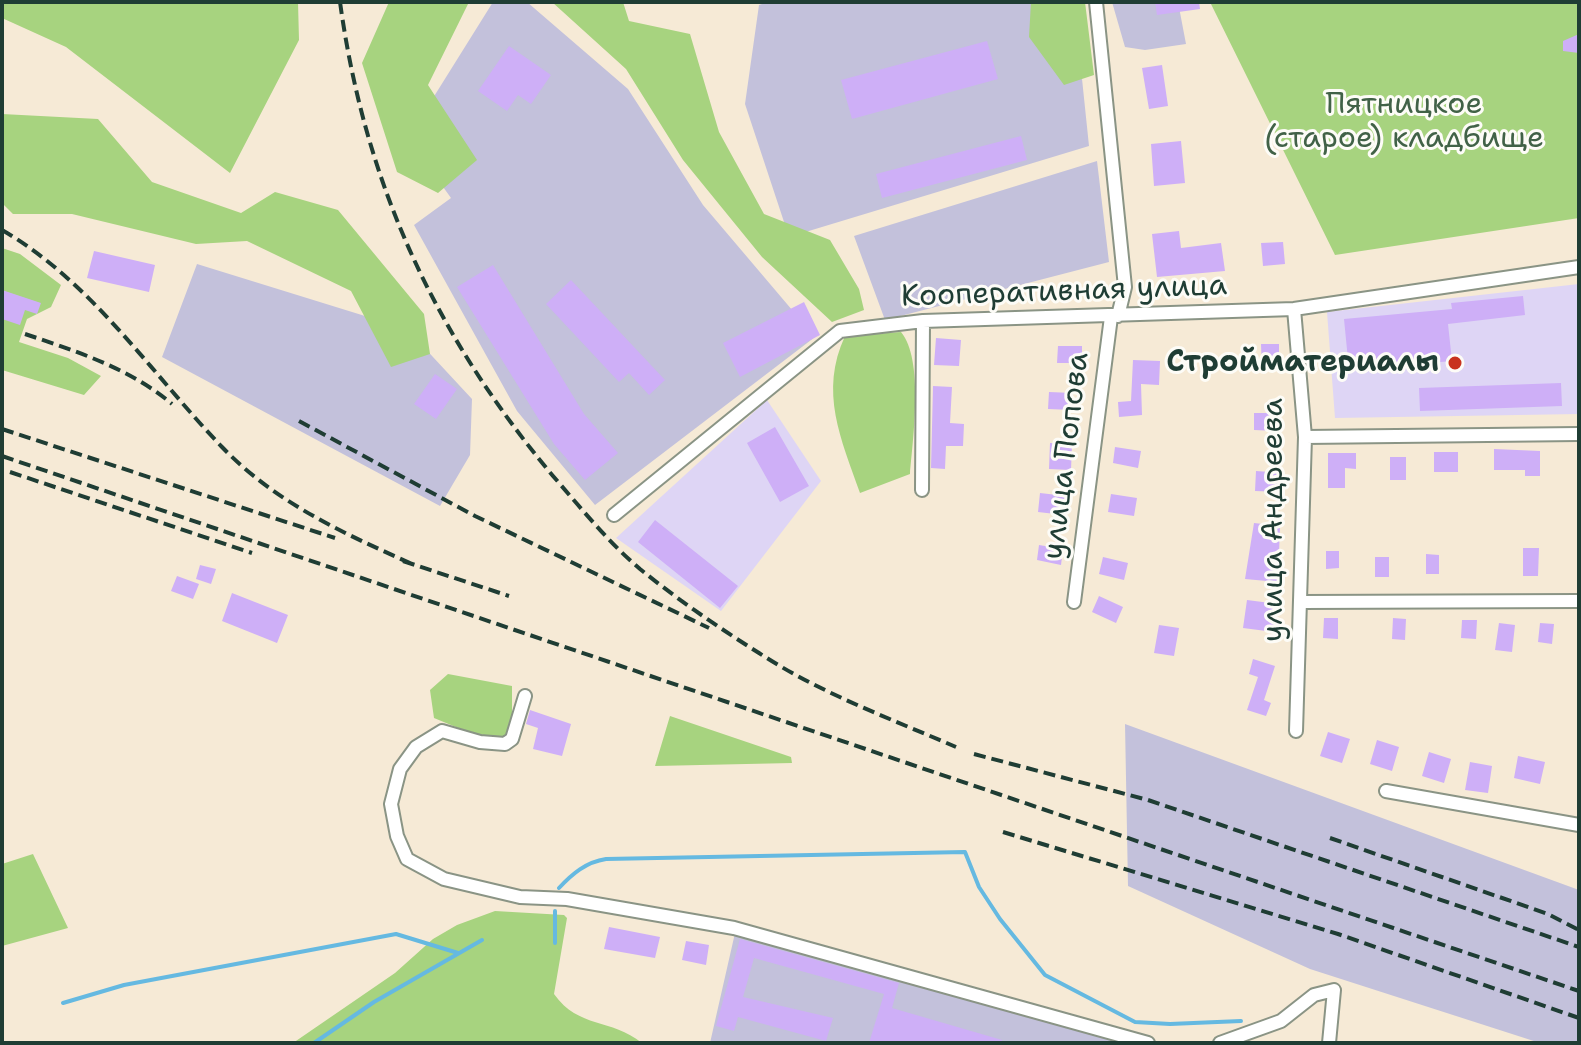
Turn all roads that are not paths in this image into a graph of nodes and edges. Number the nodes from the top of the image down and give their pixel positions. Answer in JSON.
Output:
{"nodes":[{"id":1,"x":1096,"y":2,"type":"edge"},
{"id":2,"x":1579,"y":267,"type":"edge"},
{"id":3,"x":1294,"y":309,"type":"junction"},
{"id":4,"x":1114,"y":316,"type":"junction"},
{"id":5,"x":923,"y":321,"type":"junction"},
{"id":6,"x":1579,"y":434,"type":"edge"},
{"id":7,"x":1305,"y":437,"type":"junction"},
{"id":8,"x":922,"y":490,"type":"dead end"},
{"id":9,"x":614,"y":515,"type":"dead end"},
{"id":10,"x":1579,"y":601,"type":"edge"},
{"id":11,"x":1074,"y":602,"type":"dead end"},
{"id":12,"x":1301,"y":602,"type":"junction"},
{"id":13,"x":525,"y":696,"type":"dead end"},
{"id":14,"x":1296,"y":731,"type":"dead end"},
{"id":15,"x":1386,"y":791,"type":"dead end"},
{"id":16,"x":1579,"y":825,"type":"edge"},
{"id":17,"x":1148,"y":1043,"type":"edge"},
{"id":18,"x":1220,"y":1043,"type":"edge"},
{"id":19,"x":1329,"y":1043,"type":"edge"}],
"edges":[{"from":1,"to":4,"type":"street","name":"улица Попова"},
{"from":2,"to":3,"type":"street","name":"Кооперативная улица"},
{"from":3,"to":4,"type":"street","name":"Кооперативная улица"},
{"from":3,"to":7,"type":"street","name":"улица Андреева"},
{"from":4,"to":5,"type":"street","name":"Кооперативная улица"},
{"from":4,"to":11,"type":"street","name":"улица Попова"},
{"from":5,"to":8,"type":"street"},
{"from":5,"to":9,"type":"street","name":"Кооперативная улица"},
{"from":6,"to":7,"type":"street"},
{"from":7,"to":12,"type":"street","name":"улица Андреева"},
{"from":10,"to":12,"type":"street"},
{"from":12,"to":14,"type":"street","name":"улица Андреева"},
{"from":13,"to":17,"type":"street"},
{"from":15,"to":16,"type":"street"},
{"from":18,"to":19,"type":"street"}]}
